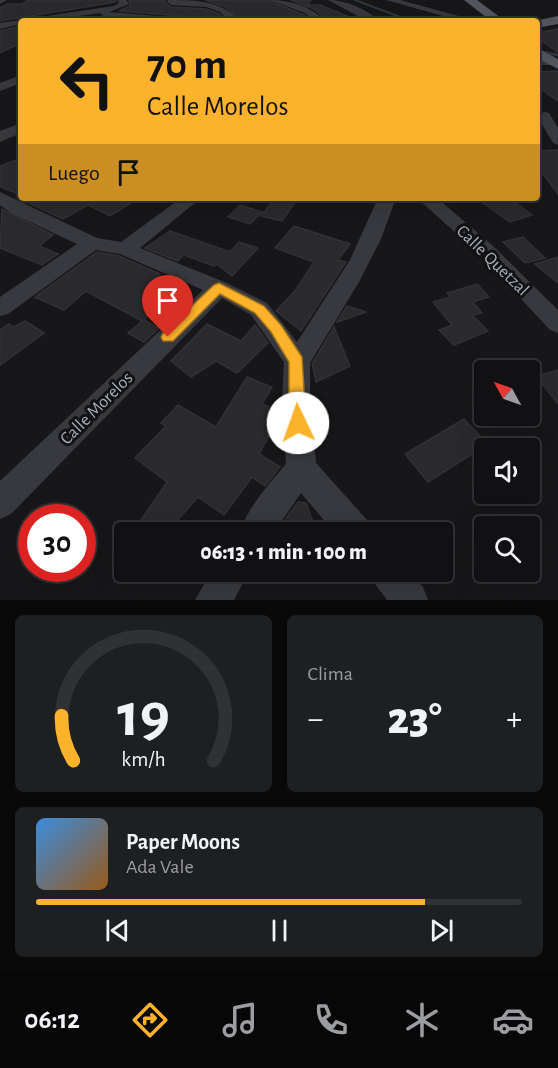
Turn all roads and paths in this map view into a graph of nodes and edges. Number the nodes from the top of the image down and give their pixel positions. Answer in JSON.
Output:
{"nodes":[{"id":1,"x":121,"y":0,"type":"edge"},
{"id":2,"x":274,"y":0,"type":"edge"},
{"id":3,"x":332,"y":0,"type":"edge"},
{"id":4,"x":390,"y":0,"type":"edge"},
{"id":5,"x":461,"y":0,"type":"edge"},
{"id":6,"x":470,"y":0,"type":"edge"},
{"id":7,"x":185,"y":1,"type":"edge"},
{"id":8,"x":98,"y":16,"type":"edge"},
{"id":9,"x":68,"y":18,"type":"edge"},
{"id":10,"x":146,"y":18,"type":"edge"},
{"id":11,"x":166,"y":18,"type":"edge"},
{"id":12,"x":232,"y":18,"type":"edge"},
{"id":13,"x":316,"y":18,"type":"edge"},
{"id":14,"x":369,"y":18,"type":"edge"},
{"id":15,"x":460,"y":18,"type":"edge"},
{"id":16,"x":483,"y":18,"type":"edge"},
{"id":17,"x":495,"y":18,"type":"edge"},
{"id":18,"x":558,"y":20,"type":"edge"},
{"id":19,"x":18,"y":22,"type":"edge"},
{"id":20,"x":540,"y":23,"type":"edge"},
{"id":21,"x":0,"y":26,"type":"edge"},
{"id":22,"x":540,"y":48,"type":"edge"},
{"id":23,"x":550,"y":60,"type":"edge"},
{"id":24,"x":18,"y":80,"type":"edge"},
{"id":25,"x":0,"y":87,"type":"edge"},
{"id":26,"x":546,"y":116,"type":"edge"},
{"id":27,"x":18,"y":128,"type":"edge"},
{"id":28,"x":0,"y":137,"type":"edge"},
{"id":29,"x":558,"y":140,"type":"edge"},
{"id":30,"x":6,"y":196,"type":"edge"},
{"id":31,"x":188,"y":201,"type":"edge"},
{"id":32,"x":386,"y":201,"type":"edge"},
{"id":33,"x":429,"y":201,"type":"edge"},
{"id":34,"x":92,"y":243,"type":"junction"},
{"id":35,"x":125,"y":249,"type":"junction"},
{"id":36,"x":219,"y":288,"type":"junction"},
{"id":37,"x":0,"y":308,"type":"edge"},
{"id":38,"x":558,"y":324,"type":"edge"},
{"id":39,"x":297,"y":361,"type":"junction"},
{"id":40,"x":301,"y":469,"type":"junction"},
{"id":41,"x":0,"y":503,"type":"edge"},
{"id":42,"x":262,"y":522,"type":"edge"},
{"id":43,"x":346,"y":522,"type":"edge"},
{"id":44,"x":225,"y":582,"type":"edge"},
{"id":45,"x":395,"y":582,"type":"edge"},
{"id":46,"x":213,"y":600,"type":"edge"},
{"id":47,"x":410,"y":600,"type":"edge"}],
"edges":[{"from":1,"to":8,"type":"street"},
{"from":2,"to":13,"type":"street"},
{"from":3,"to":14,"type":"street"},
{"from":4,"to":15,"type":"street"},
{"from":5,"to":16,"type":"main road"},
{"from":6,"to":17,"type":"main road"},
{"from":7,"to":11,"type":"street"},
{"from":7,"to":12,"type":"street"},
{"from":8,"to":9,"type":"street"},
{"from":8,"to":10,"type":"street"},
{"from":18,"to":20,"type":"main road"},
{"from":19,"to":21,"type":"street"},
{"from":22,"to":23,"type":"main road"},
{"from":24,"to":25,"type":"street"},
{"from":26,"to":29,"type":"street"},
{"from":27,"to":28,"type":"street"},
{"from":30,"to":34,"type":"street"},
{"from":31,"to":35,"type":"street"},
{"from":32,"to":39,"type":"street"},
{"from":33,"to":38,"type":"street","name":"Calle Quetzal"},
{"from":34,"to":35,"type":"street"},
{"from":34,"to":37,"type":"street"},
{"from":35,"to":36,"type":"street"},
{"from":36,"to":39,"type":"street"},
{"from":36,"to":41,"type":"street","name":"Calle Morelos"},
{"from":39,"to":40,"type":"street"},
{"from":40,"to":42,"type":"street"},
{"from":40,"to":43,"type":"street"},
{"from":44,"to":46,"type":"street"},
{"from":45,"to":47,"type":"street"}]}
